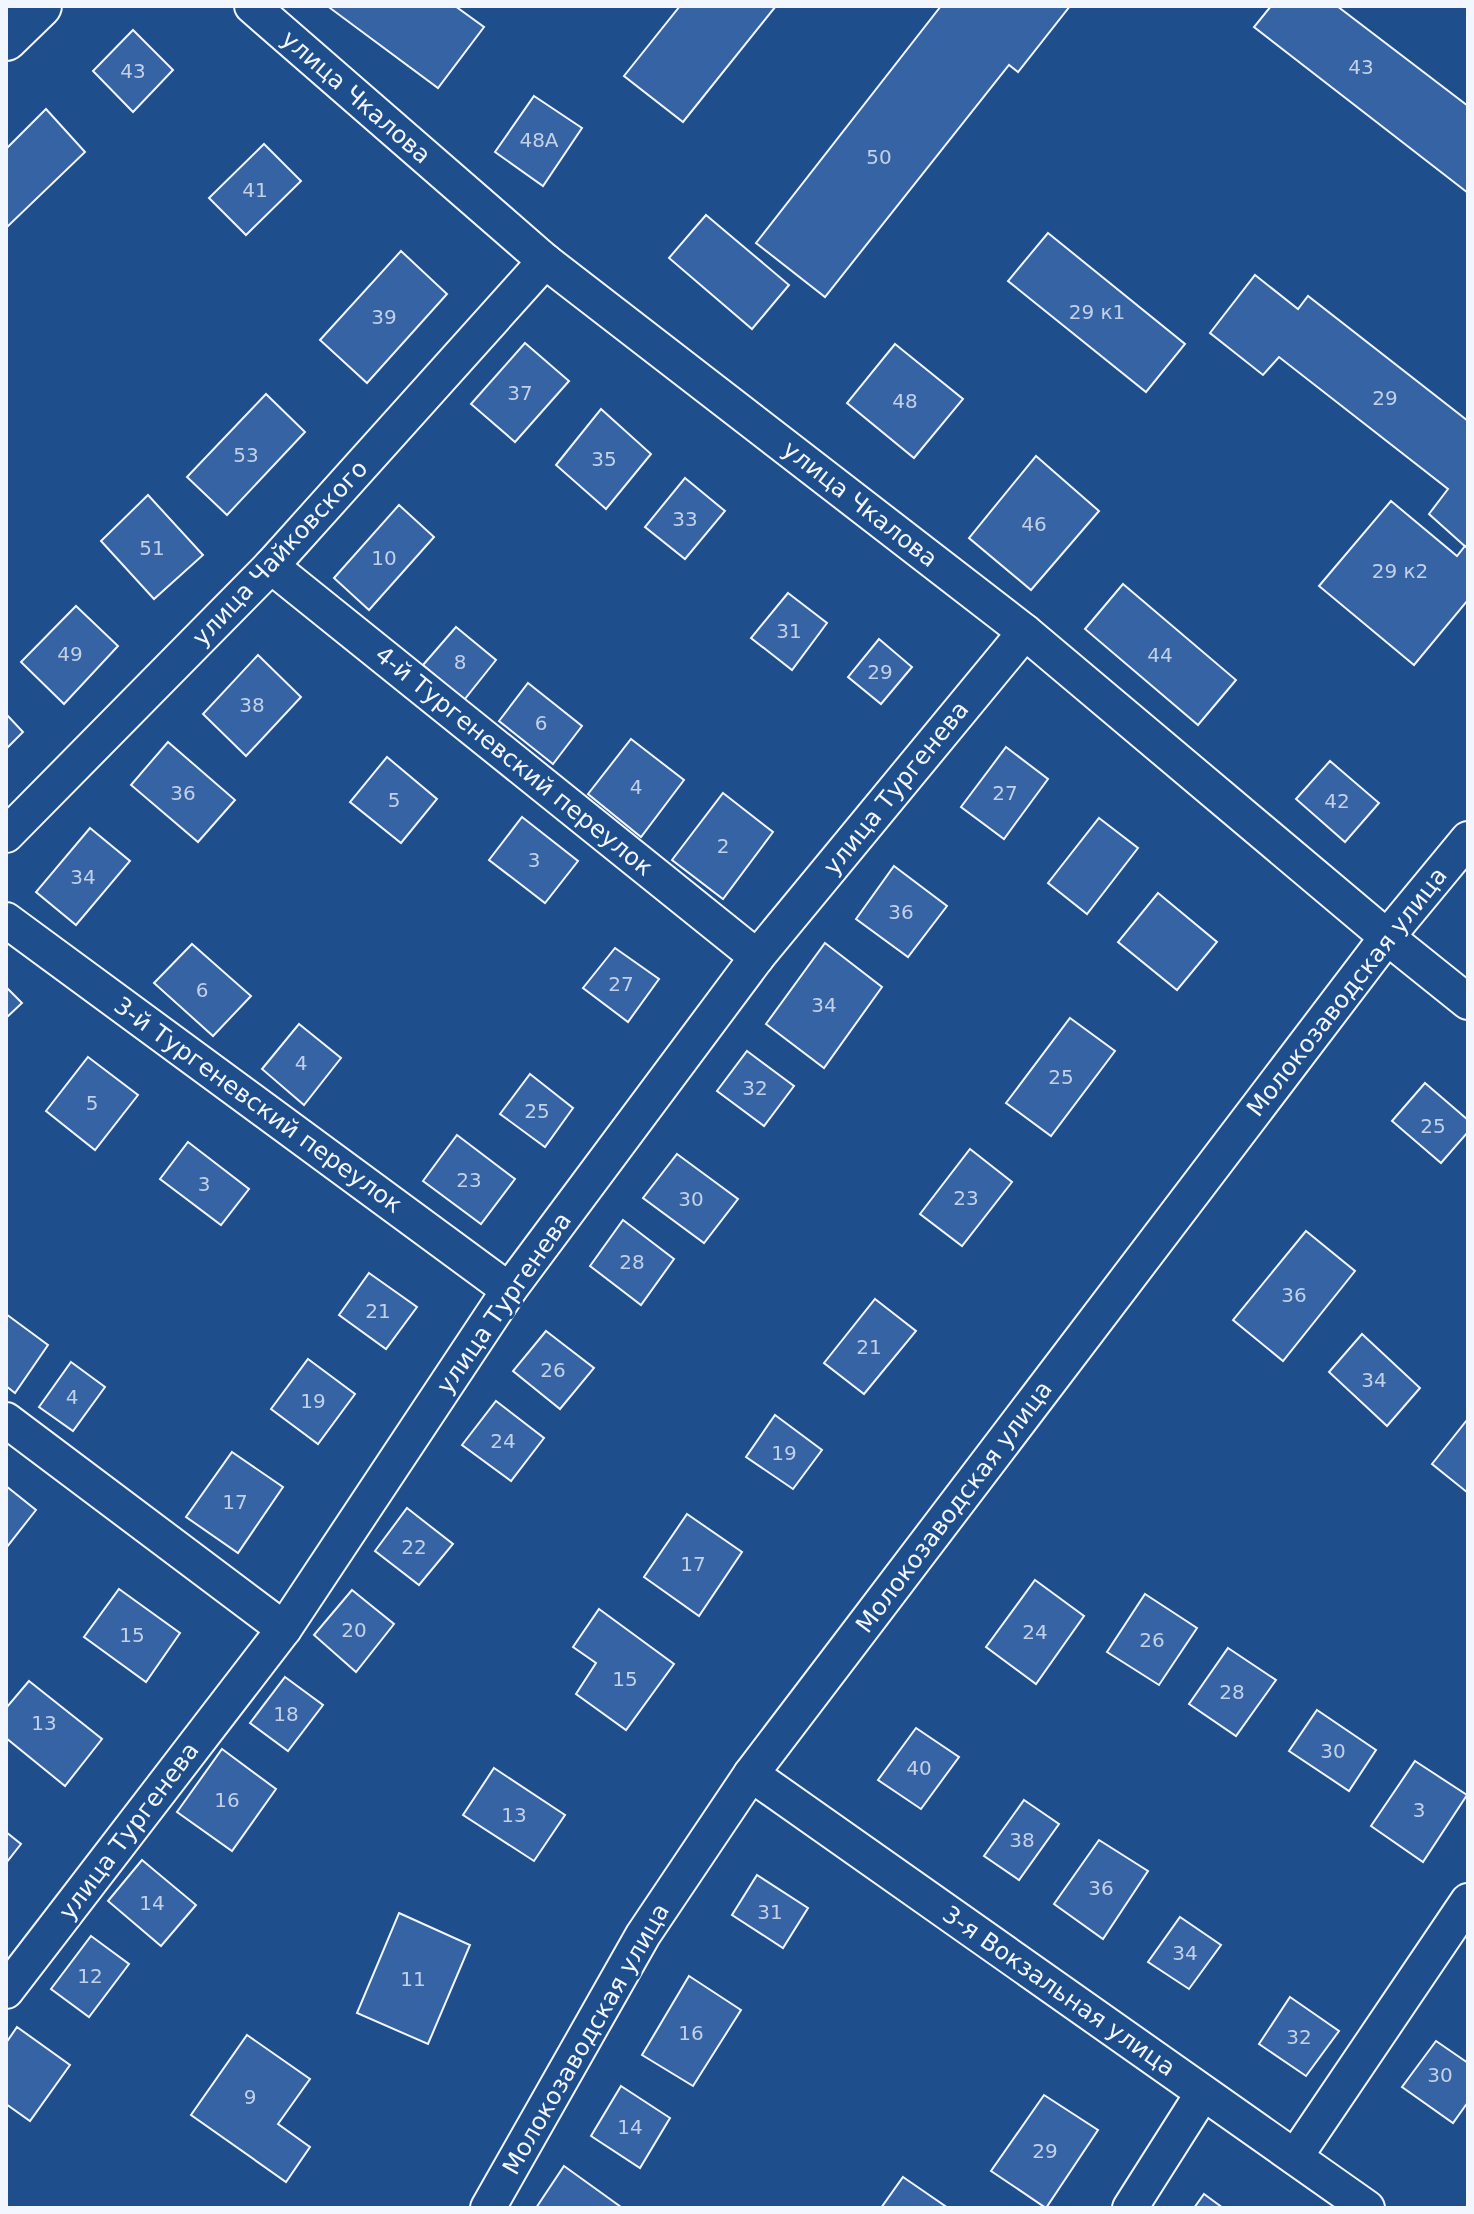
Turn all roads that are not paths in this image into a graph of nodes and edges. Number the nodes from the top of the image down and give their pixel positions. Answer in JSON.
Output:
{"nodes":[{"id":1,"x":40,"y":6,"type":"edge"},
{"id":2,"x":252,"y":6,"type":"edge"},
{"id":3,"x":6,"y":39,"type":"edge"},
{"id":4,"x":545,"y":261,"type":"junction"},
{"id":5,"x":271,"y":566,"type":"junction"},
{"id":6,"x":1025,"y":632,"type":"junction"},
{"id":7,"x":6,"y":835,"type":"edge"},
{"id":8,"x":1468,"y":839,"type":"edge"},
{"id":9,"x":6,"y":920,"type":"edge"},
{"id":10,"x":1387,"y":937,"type":"junction"},
{"id":11,"x":757,"y":957,"type":"junction"},
{"id":12,"x":1468,"y":1002,"type":"edge"},
{"id":13,"x":509,"y":1290,"type":"junction"},
{"id":14,"x":6,"y":1420,"type":"edge"},
{"id":15,"x":284,"y":1629,"type":"junction"},
{"id":16,"x":751,"y":1774,"type":"junction"},
{"id":17,"x":1468,"y":1901,"type":"edge"},
{"id":18,"x":8,"y":1986,"type":"edge"},
{"id":19,"x":1203,"y":2093,"type":"junction"},
{"id":20,"x":1295,"y":2157,"type":"junction"},
{"id":21,"x":488,"y":2208,"type":"edge"},
{"id":22,"x":1130,"y":2208,"type":"edge"},
{"id":23,"x":1367,"y":2208,"type":"edge"}],
"edges":[{"from":1,"to":3,"type":"street"},
{"from":2,"to":4,"type":"street","name":"улица Чкалова"},
{"from":4,"to":5,"type":"street","name":"улица Чайковского"},
{"from":4,"to":6,"type":"street","name":"улица Чкалова"},
{"from":5,"to":7,"type":"street","name":"улица Чайковского"},
{"from":5,"to":11,"type":"street","name":"4-й Тургеневский переулок"},
{"from":6,"to":10,"type":"street","name":"улица Чкалова"},
{"from":6,"to":11,"type":"street","name":"улица Тургенева"},
{"from":8,"to":10,"type":"street","name":"Молокозаводская улица"},
{"from":9,"to":13,"type":"street","name":"3-й Тургеневский переулок"},
{"from":10,"to":12,"type":"street","name":"улица Чкалова"},
{"from":10,"to":16,"type":"street","name":"Молокозаводская улица"},
{"from":11,"to":13,"type":"street","name":"улица Тургенева"},
{"from":13,"to":15,"type":"street","name":"улица Тургенева"},
{"from":14,"to":15,"type":"street"},
{"from":15,"to":18,"type":"street","name":"улица Тургенева"},
{"from":16,"to":19,"type":"street","name":"3-я Вокзальная улица"},
{"from":16,"to":21,"type":"street","name":"Молокозаводская улица"},
{"from":17,"to":20,"type":"street"},
{"from":19,"to":20,"type":"street","name":"3-я Вокзальная улица"},
{"from":19,"to":22,"type":"street"},
{"from":20,"to":23,"type":"street","name":"3-я Вокзальная улица"}]}
